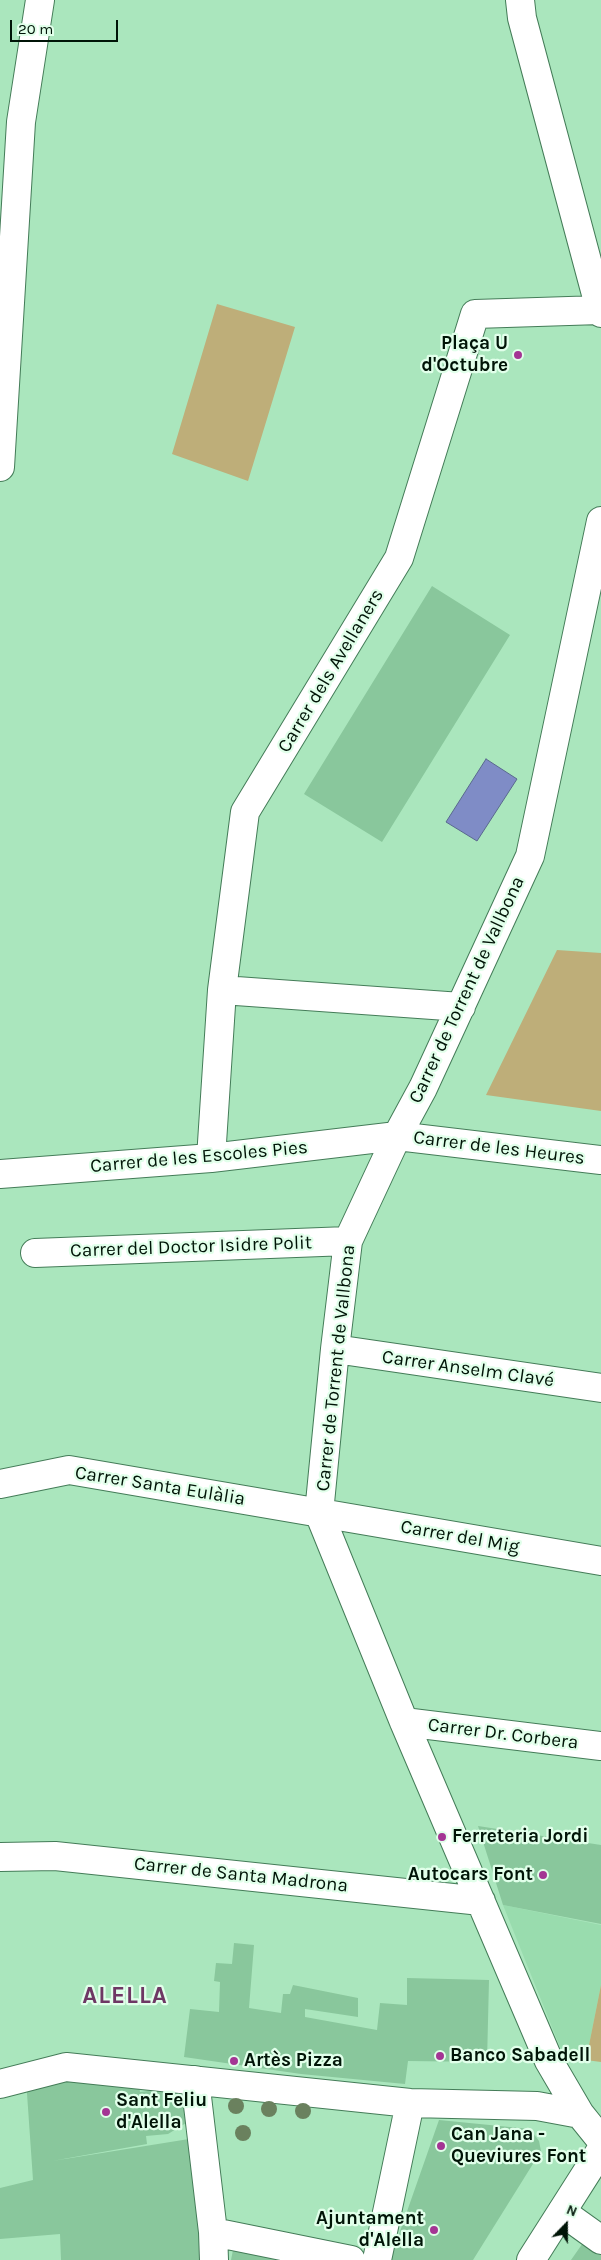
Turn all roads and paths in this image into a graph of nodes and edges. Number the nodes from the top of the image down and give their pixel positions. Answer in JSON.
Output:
{"nodes":[{"id":1,"x":40,"y":0,"type":"edge"},
{"id":2,"x":520,"y":0,"type":"edge"},
{"id":3,"x":601,"y":312,"type":"edge"},
{"id":4,"x":0,"y":466,"type":"edge"},
{"id":5,"x":601,"y":521,"type":"edge"},
{"id":6,"x":222,"y":990,"type":"junction"},
{"id":7,"x":461,"y":1007,"type":"junction"},
{"id":8,"x":398,"y":1136,"type":"junction"},
{"id":9,"x":211,"y":1158,"type":"junction"},
{"id":10,"x":601,"y":1160,"type":"edge"},
{"id":11,"x":0,"y":1174,"type":"edge"},
{"id":12,"x":348,"y":1241,"type":"junction"},
{"id":13,"x":34,"y":1253,"type":"dead end"},
{"id":14,"x":335,"y":1349,"type":"junction"},
{"id":15,"x":601,"y":1388,"type":"edge"},
{"id":16,"x":0,"y":1484,"type":"edge"},
{"id":17,"x":319,"y":1513,"type":"junction"},
{"id":18,"x":601,"y":1562,"type":"edge"},
{"id":19,"x":404,"y":1722,"type":"junction"},
{"id":20,"x":601,"y":1746,"type":"edge"},
{"id":21,"x":0,"y":1857,"type":"edge"},
{"id":22,"x":481,"y":1900,"type":"junction"},
{"id":23,"x":189,"y":2079,"type":"junction"},
{"id":24,"x":0,"y":2084,"type":"edge"},
{"id":25,"x":410,"y":2103,"type":"junction"},
{"id":26,"x":580,"y":2114,"type":"junction"},
{"id":27,"x":601,"y":2140,"type":"edge"},
{"id":28,"x":601,"y":2150,"type":"edge"},
{"id":29,"x":562,"y":2212,"type":"junction"},
{"id":30,"x":213,"y":2232,"type":"junction"},
{"id":31,"x":601,"y":2240,"type":"edge"},
{"id":32,"x":214,"y":2260,"type":"edge"},
{"id":33,"x":351,"y":2260,"type":"edge"},
{"id":34,"x":377,"y":2260,"type":"edge"},
{"id":35,"x":532,"y":2260,"type":"edge"}],
"edges":[{"from":1,"to":4,"type":"street"},
{"from":2,"to":3,"type":"street"},
{"from":3,"to":6,"type":"street","name":"Carrer dels Avellaners"},
{"from":5,"to":7,"type":"street","name":"Carrer de Torrent de Vallbona"},
{"from":6,"to":7,"type":"street"},
{"from":6,"to":9,"type":"street","name":"Carrer dels Avellaners"},
{"from":7,"to":8,"type":"street","name":"Carrer de Torrent de Vallbona"},
{"from":8,"to":9,"type":"street","name":"Carrer de les Escoles Pies"},
{"from":8,"to":10,"type":"street","name":"Carrer de les Heures"},
{"from":8,"to":12,"type":"street","name":"Carrer de Torrent de Vallbona"},
{"from":9,"to":11,"type":"street","name":"Carrer de les Escoles Pies"},
{"from":12,"to":13,"type":"street","name":"Carrer del Doctor Isidre Polit"},
{"from":12,"to":14,"type":"street","name":"Carrer de Torrent de Vallbona"},
{"from":14,"to":15,"type":"street","name":"Carrer Anselm Clavé"},
{"from":14,"to":17,"type":"street","name":"Carrer de Torrent de Vallbona"},
{"from":16,"to":17,"type":"street","name":"Carrer Santa Eulàlia"},
{"from":17,"to":18,"type":"street","name":"Carrer del Mig"},
{"from":17,"to":19,"type":"street","name":"Carrer de Torrent de Vallbona"},
{"from":19,"to":20,"type":"street","name":"Carrer Dr. Corbera"},
{"from":19,"to":22,"type":"street","name":"Carrer de Torrent de Vallbona"},
{"from":21,"to":22,"type":"street","name":"Carrer de Santa Madrona"},
{"from":22,"to":26,"type":"street","name":"Carrer de Torrent de Vallbona"},
{"from":23,"to":24,"type":"street"},
{"from":23,"to":25,"type":"street"},
{"from":23,"to":30,"type":"street"},
{"from":25,"to":26,"type":"street"},
{"from":25,"to":34,"type":"street"},
{"from":26,"to":27,"type":"street","name":"Carrer de Torrent de Vallbona"},
{"from":28,"to":29,"type":"street"},
{"from":29,"to":31,"type":"street"},
{"from":29,"to":35,"type":"street"},
{"from":30,"to":32,"type":"street"},
{"from":30,"to":33,"type":"street"}]}
